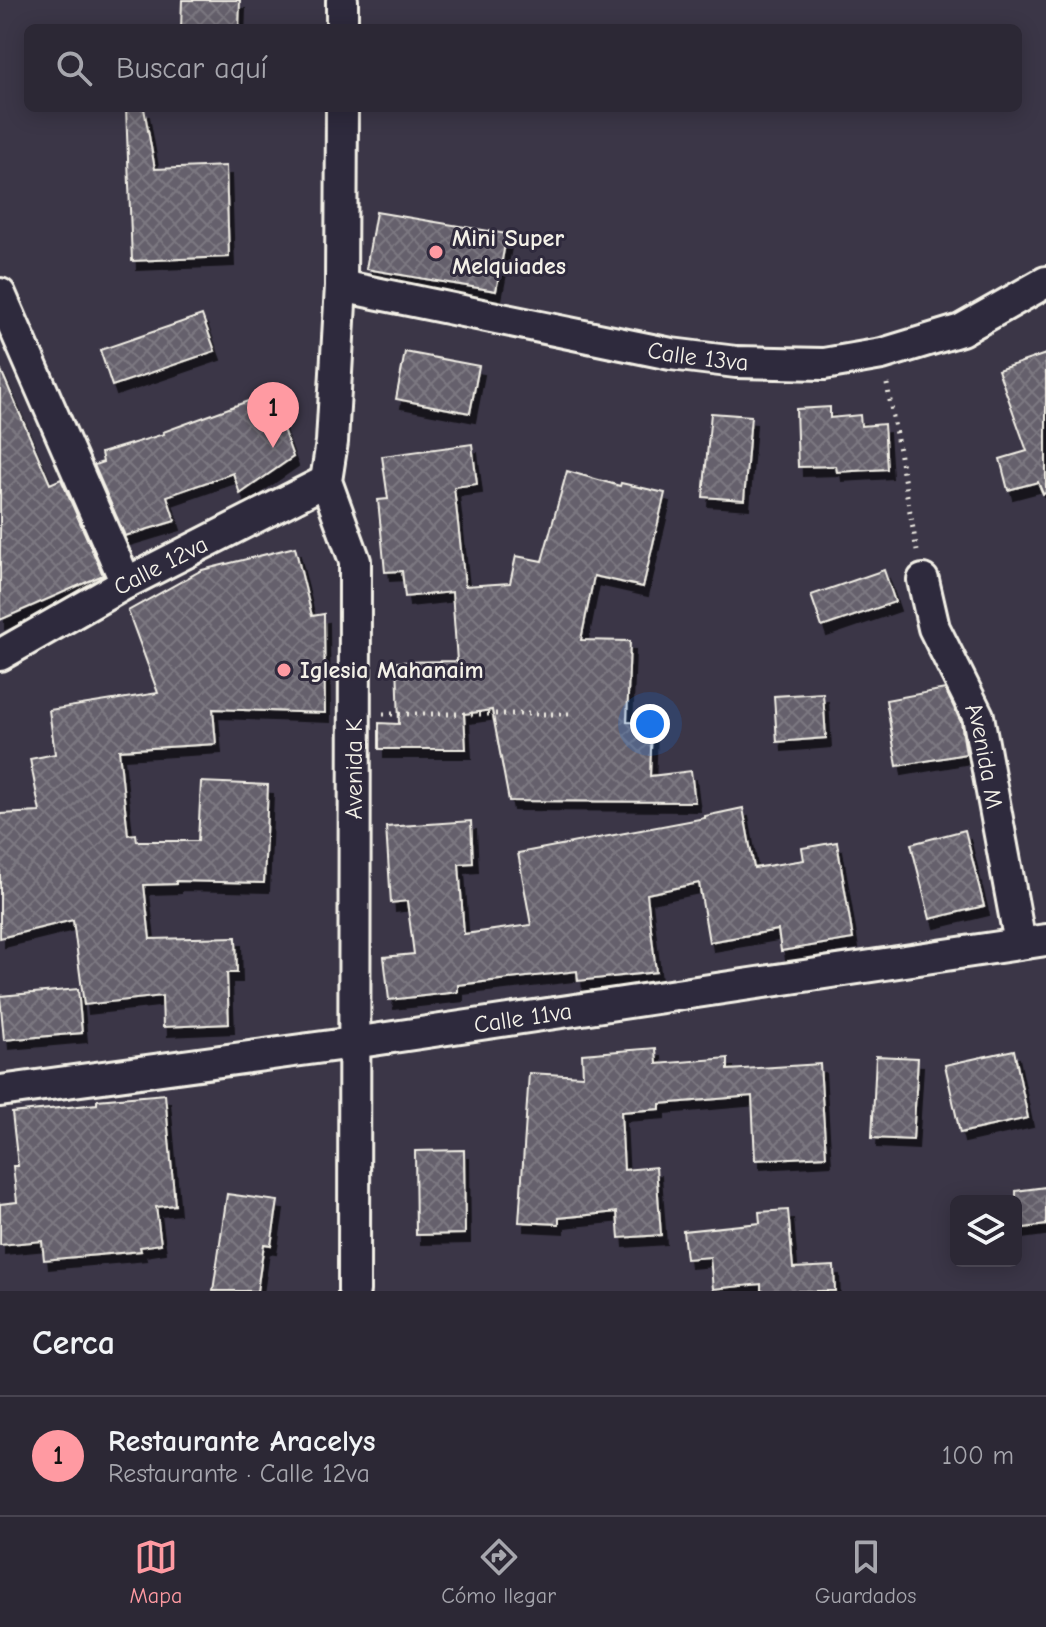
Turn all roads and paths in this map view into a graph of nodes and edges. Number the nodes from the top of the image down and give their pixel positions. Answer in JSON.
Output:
{"nodes":[{"id":1,"x":342,"y":0,"type":"edge"},
{"id":2,"x":342,"y":24,"type":"edge"},
{"id":3,"x":342,"y":112,"type":"edge"},
{"id":4,"x":1046,"y":282,"type":"edge"},
{"id":5,"x":341,"y":286,"type":"junction"},
{"id":6,"x":0,"y":294,"type":"edge"},
{"id":7,"x":882,"y":354,"type":"junction"},
{"id":8,"x":326,"y":481,"type":"junction"},
{"id":9,"x":923,"y":580,"type":"joint"},
{"id":10,"x":126,"y":583,"type":"junction"},
{"id":11,"x":0,"y":655,"type":"edge"},
{"id":12,"x":354,"y":714,"type":"junction"},
{"id":13,"x":570,"y":714,"type":"dead end"},
{"id":14,"x":1033,"y":941,"type":"edge"},
{"id":15,"x":353,"y":1043,"type":"junction"},
{"id":16,"x":0,"y":1091,"type":"edge"},
{"id":17,"x":354,"y":1291,"type":"edge"}],
"edges":[{"from":1,"to":2,"type":"street"},
{"from":3,"to":5,"type":"street","name":"Avenida K"},
{"from":4,"to":7,"type":"street","name":"Calle 13va"},
{"from":5,"to":7,"type":"street","name":"Calle 13va"},
{"from":5,"to":8,"type":"street","name":"Avenida K"},
{"from":6,"to":10,"type":"street"},
{"from":7,"to":9,"type":"path"},
{"from":8,"to":10,"type":"street","name":"Calle 12va"},
{"from":8,"to":12,"type":"street","name":"Avenida K"},
{"from":9,"to":14,"type":"street","name":"Avenida M"},
{"from":10,"to":11,"type":"street","name":"Calle 12va"},
{"from":12,"to":13,"type":"path"},
{"from":12,"to":15,"type":"street","name":"Avenida K"},
{"from":14,"to":15,"type":"street","name":"Calle 11va"},
{"from":15,"to":16,"type":"street","name":"Calle 11va"},
{"from":15,"to":17,"type":"street","name":"Avenida K"}]}
